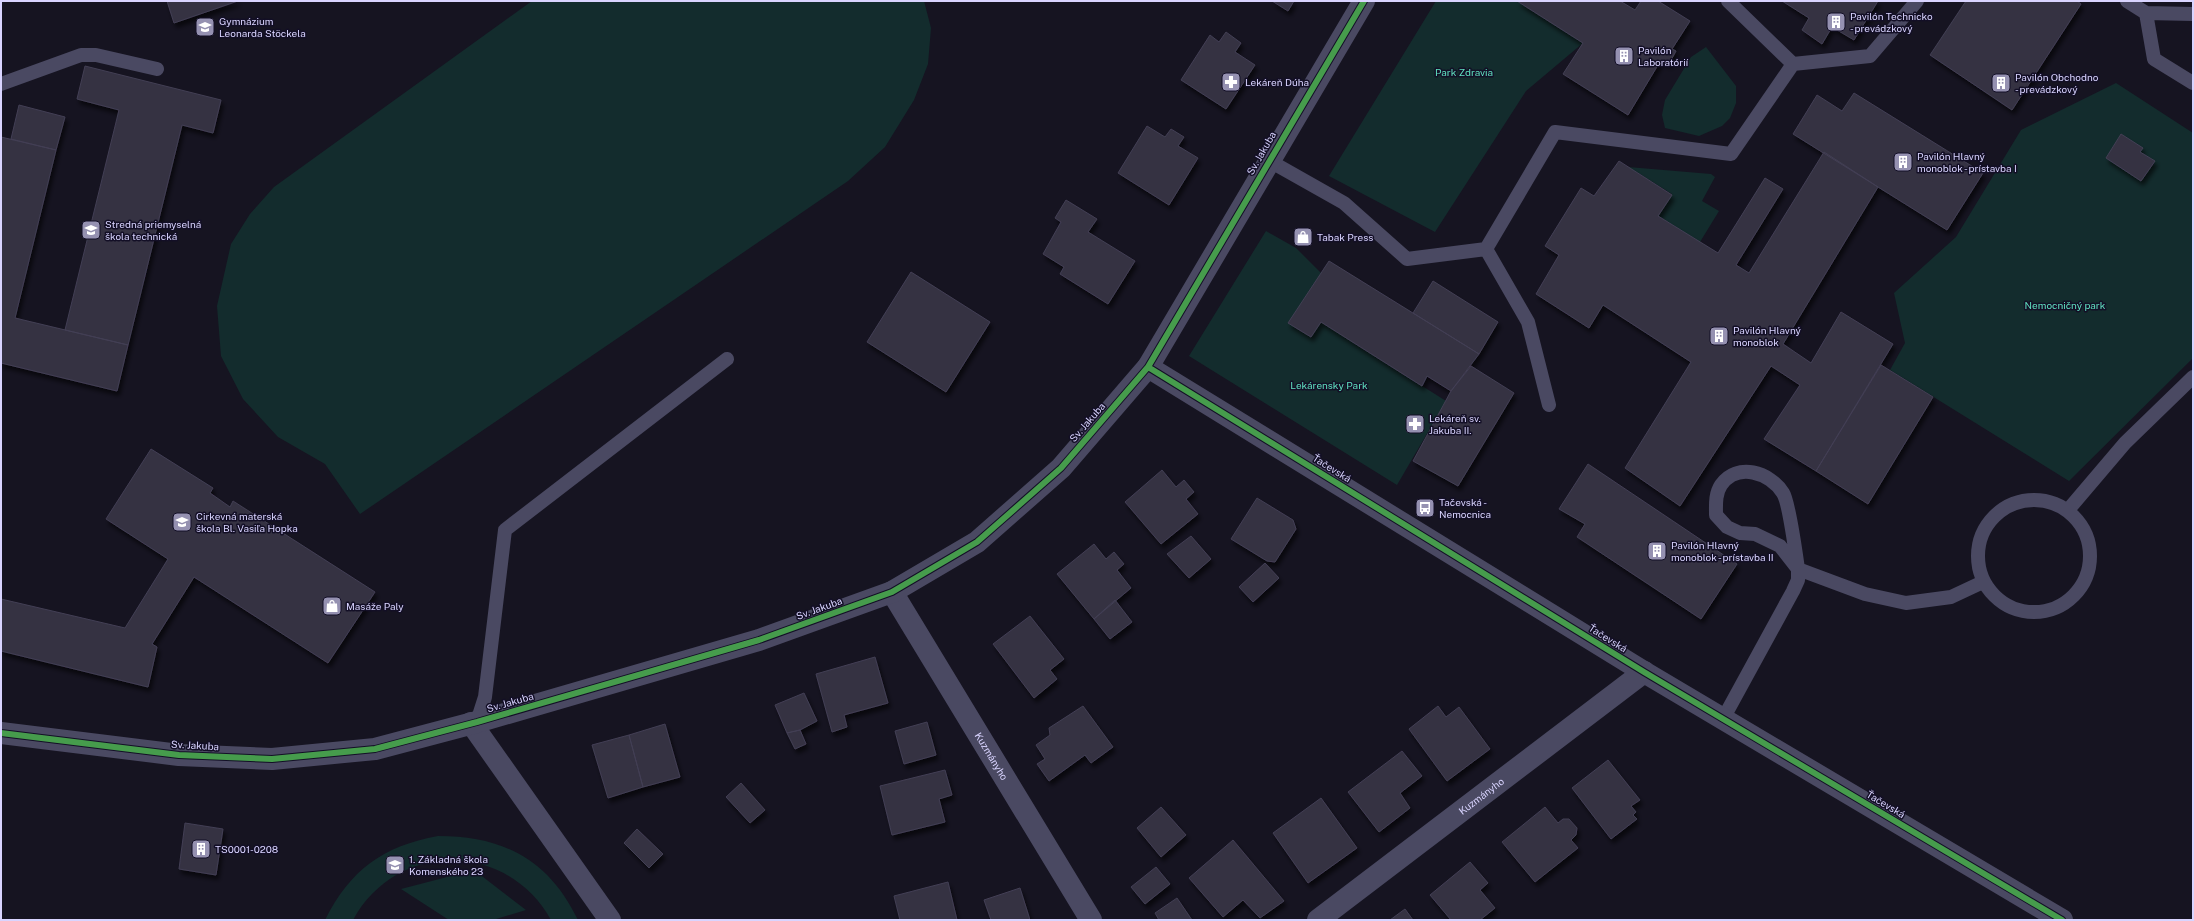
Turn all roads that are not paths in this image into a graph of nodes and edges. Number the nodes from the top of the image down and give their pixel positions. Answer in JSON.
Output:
{"nodes":[{"id":1,"x":1364,"y":1,"type":"edge"},
{"id":2,"x":1728,"y":1,"type":"edge"},
{"id":3,"x":1917,"y":1,"type":"edge"},
{"id":4,"x":2127,"y":1,"type":"edge"},
{"id":5,"x":2146,"y":13,"type":"junction"},
{"id":6,"x":2193,"y":14,"type":"edge"},
{"id":7,"x":1793,"y":64,"type":"junction"},
{"id":8,"x":157,"y":69,"type":"dead end"},
{"id":9,"x":2193,"y":83,"type":"edge"},
{"id":10,"x":1,"y":84,"type":"edge"},
{"id":11,"x":1268,"y":160,"type":"junction"},
{"id":12,"x":1486,"y":249,"type":"junction"},
{"id":13,"x":727,"y":359,"type":"dead end"},
{"id":14,"x":1148,"y":367,"type":"junction"},
{"id":15,"x":2193,"y":377,"type":"edge"},
{"id":16,"x":1549,"y":404,"type":"dead end"},
{"id":17,"x":2068,"y":510,"type":"junction"},
{"id":18,"x":1798,"y":569,"type":"junction"},
{"id":19,"x":1983,"y":582,"type":"junction"},
{"id":20,"x":892,"y":592,"type":"junction"},
{"id":21,"x":1644,"y":672,"type":"junction"},
{"id":22,"x":1723,"y":719,"type":"junction"},
{"id":23,"x":474,"y":723,"type":"junction"},
{"id":24,"x":1,"y":733,"type":"edge"},
{"id":25,"x":610,"y":920,"type":"edge"},
{"id":26,"x":1091,"y":920,"type":"edge"},
{"id":27,"x":1318,"y":920,"type":"edge"},
{"id":28,"x":2062,"y":920,"type":"edge"}],
"edges":[{"from":1,"to":11,"type":"street","name":"Sv. Jakuba"},
{"from":2,"to":7,"type":"lane"},
{"from":3,"to":7,"type":"lane"},
{"from":4,"to":5,"type":"lane"},
{"from":5,"to":6,"type":"lane"},
{"from":5,"to":9,"type":"lane"},
{"from":7,"to":12,"type":"lane"},
{"from":8,"to":10,"type":"lane"},
{"from":11,"to":12,"type":"lane"},
{"from":11,"to":14,"type":"street","name":"Sv. Jakuba"},
{"from":12,"to":16,"type":"lane"},
{"from":13,"to":23,"type":"lane"},
{"from":14,"to":20,"type":"street","name":"Sv. Jakuba"},
{"from":14,"to":21,"type":"street","name":"Ťačevská"},
{"from":15,"to":17,"type":"lane"},
{"from":17,"to":19,"type":"lane"},
{"from":17,"to":19,"type":"lane"},
{"from":18,"to":18,"type":"lane"},
{"from":18,"to":19,"type":"lane"},
{"from":18,"to":22,"type":"lane"},
{"from":20,"to":23,"type":"street","name":"Sv. Jakuba"},
{"from":20,"to":26,"type":"street","name":"Kuzmányho"},
{"from":21,"to":22,"type":"street","name":"Ťačevská"},
{"from":21,"to":27,"type":"street","name":"Kuzmányho"},
{"from":22,"to":28,"type":"street","name":"Ťačevská"},
{"from":23,"to":24,"type":"street","name":"Sv. Jakuba"},
{"from":23,"to":25,"type":"street"}]}
